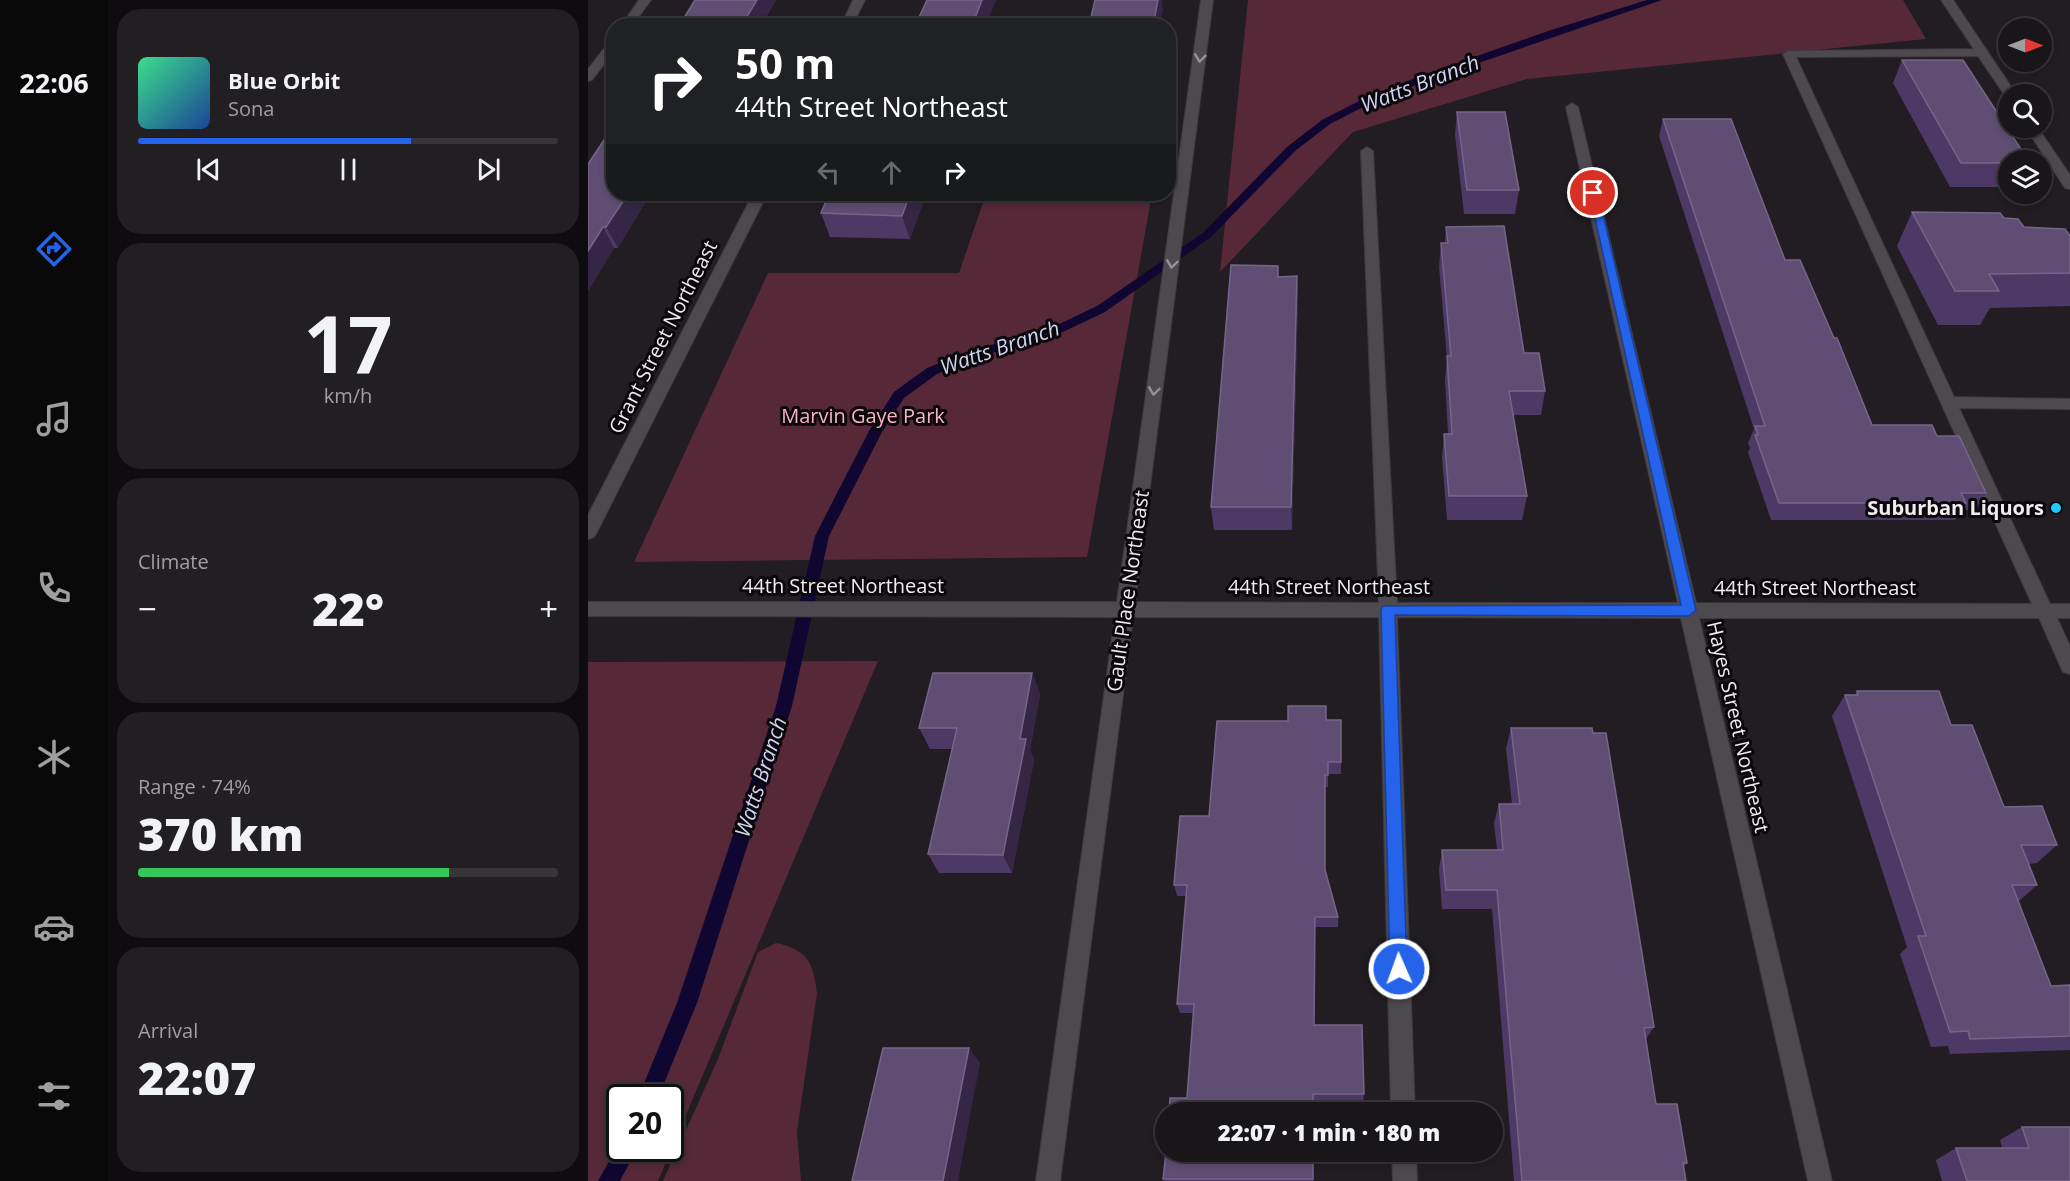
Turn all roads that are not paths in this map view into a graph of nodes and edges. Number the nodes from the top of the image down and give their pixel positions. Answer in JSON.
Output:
{"nodes":[{"id":1,"x":645,"y":0,"type":"edge"},
{"id":2,"x":859,"y":0,"type":"edge"},
{"id":3,"x":1208,"y":0,"type":"edge"},
{"id":4,"x":1947,"y":0,"type":"edge"},
{"id":5,"x":632,"y":18,"type":"edge"},
{"id":6,"x":850,"y":18,"type":"edge"},
{"id":7,"x":1982,"y":52,"type":"junction"},
{"id":8,"x":606,"y":53,"type":"edge"},
{"id":9,"x":588,"y":77,"type":"edge"},
{"id":10,"x":2003,"y":84,"type":"edge"},
{"id":11,"x":1572,"y":107,"type":"dead end"},
{"id":12,"x":2039,"y":138,"type":"edge"},
{"id":13,"x":1367,"y":152,"type":"dead end"},
{"id":14,"x":2070,"y":185,"type":"edge"},
{"id":15,"x":756,"y":201,"type":"edge"},
{"id":16,"x":1949,"y":402,"type":"junction"},
{"id":17,"x":2070,"y":404,"type":"edge"},
{"id":18,"x":588,"y":532,"type":"edge"},
{"id":19,"x":588,"y":609,"type":"edge"},
{"id":20,"x":1126,"y":609,"type":"junction"},
{"id":21,"x":1388,"y":610,"type":"junction"},
{"id":22,"x":1689,"y":610,"type":"junction"},
{"id":23,"x":2044,"y":611,"type":"junction"},
{"id":24,"x":2070,"y":611,"type":"edge"},
{"id":25,"x":2070,"y":666,"type":"edge"},
{"id":26,"x":1403,"y":1102,"type":"edge"},
{"id":27,"x":1404,"y":1162,"type":"edge"},
{"id":28,"x":1048,"y":1181,"type":"edge"},
{"id":29,"x":1405,"y":1181,"type":"edge"},
{"id":30,"x":1820,"y":1181,"type":"edge"}],
"edges":[{"from":1,"to":5,"type":"street"},
{"from":2,"to":6,"type":"street"},
{"from":3,"to":20,"type":"street","name":"Gault Place Northeast","one_way":true},
{"from":4,"to":7,"type":"street"},
{"from":7,"to":10,"type":"street"},
{"from":7,"to":16,"type":"street"},
{"from":8,"to":9,"type":"street"},
{"from":11,"to":22,"type":"street","name":"Hayes Street Northeast"},
{"from":12,"to":14,"type":"street"},
{"from":13,"to":21,"type":"street"},
{"from":15,"to":18,"type":"street","name":"Grant Street Northeast"},
{"from":16,"to":17,"type":"street"},
{"from":16,"to":23,"type":"street"},
{"from":19,"to":20,"type":"street","name":"44th Street Northeast"},
{"from":20,"to":21,"type":"street","name":"44th Street Northeast"},
{"from":20,"to":28,"type":"street","name":"Gault Place Northeast"},
{"from":21,"to":22,"type":"street","name":"44th Street Northeast"},
{"from":21,"to":26,"type":"street"},
{"from":22,"to":23,"type":"street","name":"44th Street Northeast"},
{"from":22,"to":30,"type":"street","name":"Hayes Street Northeast"},
{"from":23,"to":24,"type":"street","name":"44th Street Northeast"},
{"from":23,"to":25,"type":"street"},
{"from":27,"to":29,"type":"street"}]}
